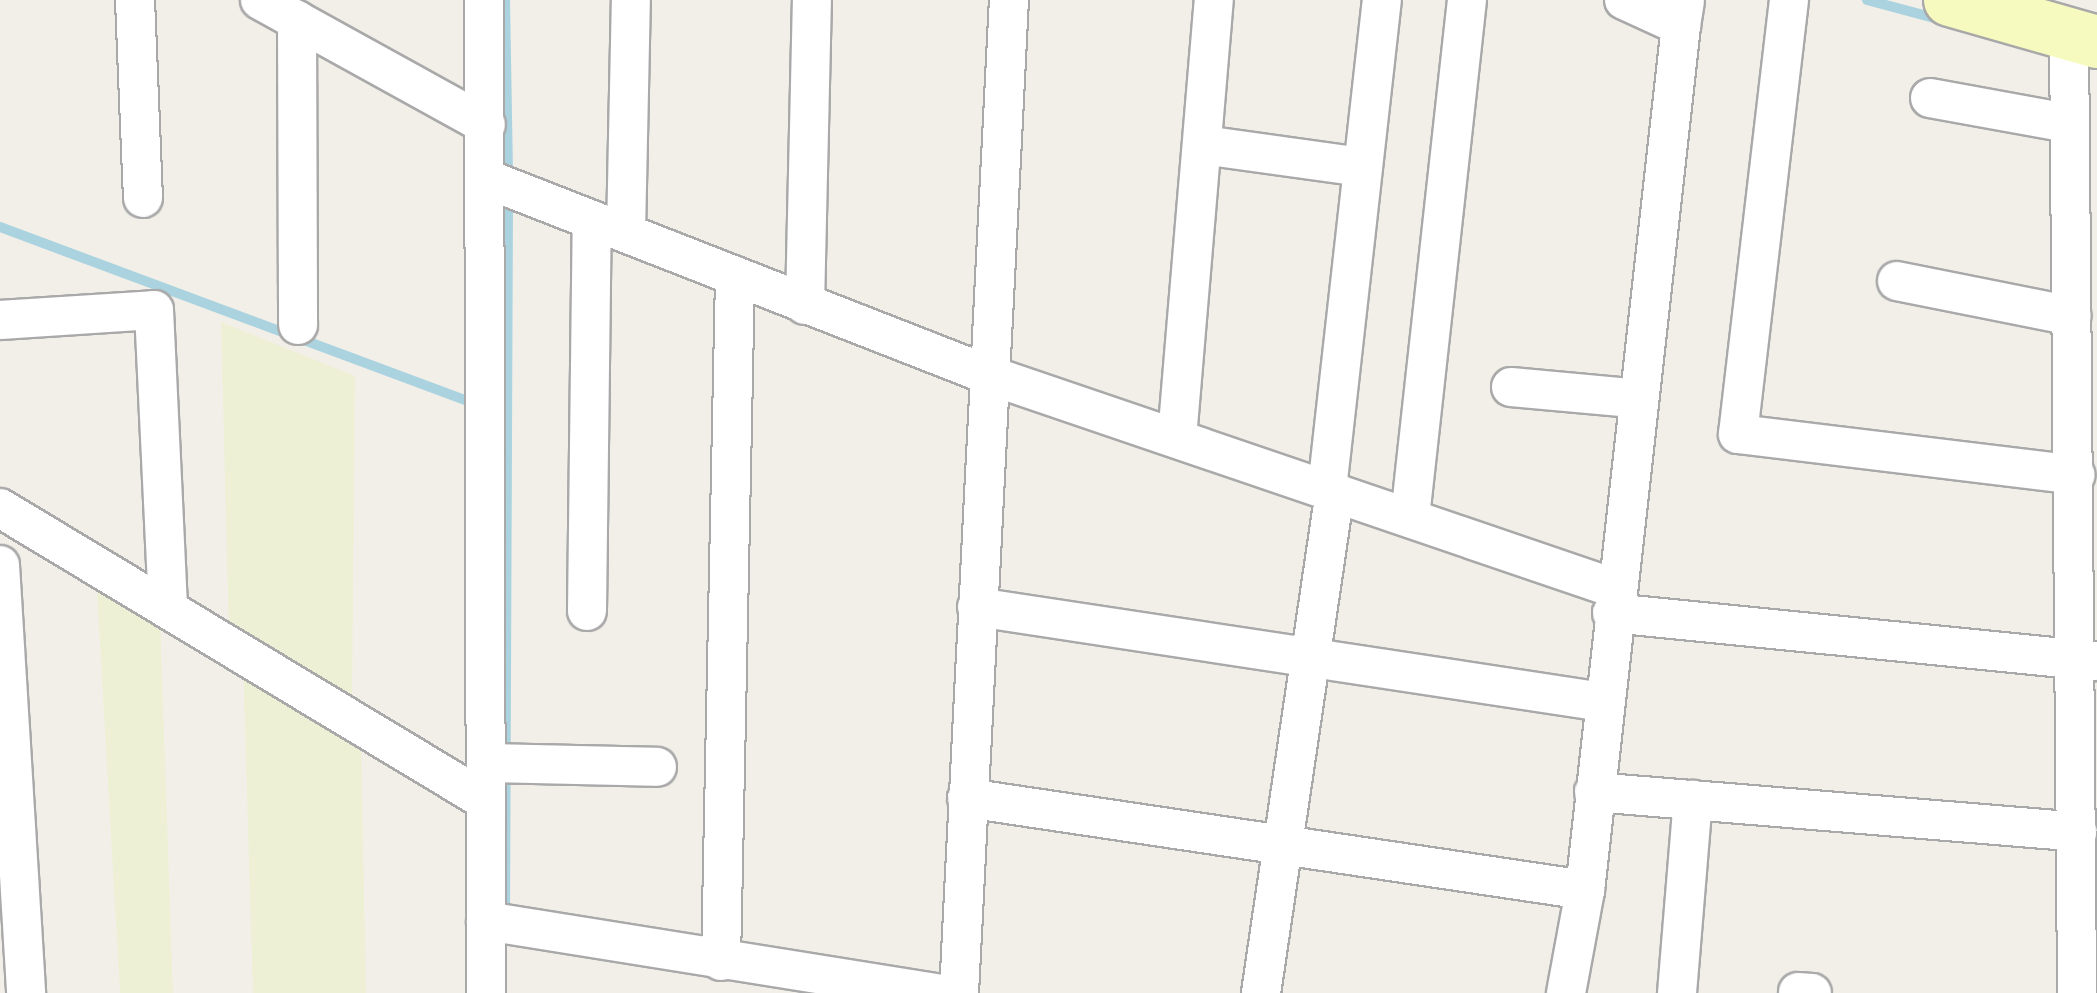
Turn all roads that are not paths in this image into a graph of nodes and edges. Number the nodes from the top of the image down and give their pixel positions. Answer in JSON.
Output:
{"nodes":[{"id":1,"x":134,"y":0,"type":"edge"},
{"id":2,"x":260,"y":0,"type":"edge"},
{"id":3,"x":484,"y":0,"type":"edge"},
{"id":4,"x":631,"y":0,"type":"edge"},
{"id":5,"x":812,"y":0,"type":"edge"},
{"id":6,"x":1009,"y":0,"type":"edge"},
{"id":7,"x":1214,"y":0,"type":"edge"},
{"id":8,"x":1382,"y":0,"type":"edge"},
{"id":9,"x":1467,"y":0,"type":"edge"},
{"id":10,"x":1624,"y":0,"type":"edge"},
{"id":11,"x":1789,"y":0,"type":"edge"},
{"id":12,"x":1963,"y":2,"type":"edge"},
{"id":13,"x":1683,"y":14,"type":"edge"},
{"id":14,"x":319,"y":18,"type":"edge"},
{"id":15,"x":2076,"y":48,"type":"edge"},
{"id":16,"x":1930,"y":98,"type":"dead end"},
{"id":17,"x":2067,"y":123,"type":"junction"},
{"id":18,"x":486,"y":125,"type":"junction"},
{"id":19,"x":1203,"y":145,"type":"junction"},
{"id":20,"x":1362,"y":167,"type":"junction"},
{"id":21,"x":501,"y":185,"type":"junction"},
{"id":22,"x":143,"y":198,"type":"dead end"},
{"id":23,"x":609,"y":226,"type":"junction"},
{"id":24,"x":734,"y":276,"type":"junction"},
{"id":25,"x":1898,"y":281,"type":"dead end"},
{"id":26,"x":806,"y":305,"type":"junction"},
{"id":27,"x":0,"y":320,"type":"edge"},
{"id":28,"x":298,"y":325,"type":"dead end"},
{"id":29,"x":2081,"y":334,"type":"edge"},
{"id":30,"x":986,"y":374,"type":"junction"},
{"id":31,"x":1510,"y":387,"type":"dead end"},
{"id":32,"x":1634,"y":398,"type":"junction"},
{"id":33,"x":1178,"y":438,"type":"junction"},
{"id":34,"x":2076,"y":475,"type":"junction"},
{"id":35,"x":1331,"y":490,"type":"junction"},
{"id":36,"x":0,"y":508,"type":"edge"},
{"id":37,"x":1410,"y":517,"type":"junction"},
{"id":38,"x":0,"y":566,"type":"edge"},
{"id":39,"x":1613,"y":601,"type":"junction"},
{"id":40,"x":977,"y":608,"type":"junction"},
{"id":41,"x":168,"y":609,"type":"junction"},
{"id":42,"x":587,"y":611,"type":"dead end"},
{"id":43,"x":1310,"y":660,"type":"junction"},
{"id":44,"x":2087,"y":661,"type":"edge"},
{"id":45,"x":1603,"y":702,"type":"junction"},
{"id":46,"x":502,"y":764,"type":"junction"},
{"id":47,"x":657,"y":766,"type":"dead end"},
{"id":48,"x":1594,"y":792,"type":"junction"},
{"id":49,"x":2088,"y":794,"type":"edge"},
{"id":50,"x":967,"y":798,"type":"junction"},
{"id":51,"x":1693,"y":800,"type":"junction"},
{"id":52,"x":486,"y":801,"type":"junction"},
{"id":53,"x":2077,"y":832,"type":"junction"},
{"id":54,"x":1284,"y":845,"type":"junction"},
{"id":55,"x":1586,"y":890,"type":"junction"},
{"id":56,"x":498,"y":924,"type":"junction"},
{"id":57,"x":714,"y":971,"type":"edge"},
{"id":58,"x":835,"y":985,"type":"edge"},
{"id":59,"x":1798,"y":992,"type":"edge"},
{"id":60,"x":26,"y":993,"type":"edge"},
{"id":61,"x":486,"y":993,"type":"edge"},
{"id":62,"x":937,"y":993,"type":"edge"},
{"id":63,"x":959,"y":993,"type":"edge"},
{"id":64,"x":1261,"y":993,"type":"edge"},
{"id":65,"x":1566,"y":993,"type":"edge"},
{"id":66,"x":1677,"y":993,"type":"edge"},
{"id":67,"x":1812,"y":993,"type":"edge"},
{"id":68,"x":2077,"y":993,"type":"edge"}],
"edges":[{"from":1,"to":22,"type":"street"},
{"from":2,"to":14,"type":"street"},
{"from":3,"to":18,"type":"street"},
{"from":4,"to":23,"type":"street"},
{"from":5,"to":26,"type":"street"},
{"from":6,"to":30,"type":"street"},
{"from":7,"to":19,"type":"street"},
{"from":8,"to":20,"type":"street"},
{"from":9,"to":37,"type":"street"},
{"from":10,"to":13,"type":"street"},
{"from":11,"to":34,"type":"street"},
{"from":12,"to":15,"type":"main road"},
{"from":13,"to":32,"type":"street"},
{"from":14,"to":18,"type":"street"},
{"from":14,"to":28,"type":"street"},
{"from":15,"to":17,"type":"street"},
{"from":16,"to":17,"type":"street"},
{"from":17,"to":29,"type":"street"},
{"from":18,"to":21,"type":"street"},
{"from":19,"to":20,"type":"street"},
{"from":19,"to":33,"type":"street"},
{"from":20,"to":35,"type":"street"},
{"from":21,"to":23,"type":"street"},
{"from":21,"to":46,"type":"street"},
{"from":23,"to":24,"type":"street"},
{"from":23,"to":42,"type":"street"},
{"from":24,"to":26,"type":"street"},
{"from":24,"to":57,"type":"street"},
{"from":25,"to":29,"type":"street"},
{"from":26,"to":30,"type":"street"},
{"from":27,"to":41,"type":"street"},
{"from":29,"to":34,"type":"street"},
{"from":30,"to":33,"type":"street"},
{"from":30,"to":40,"type":"street"},
{"from":31,"to":32,"type":"street"},
{"from":32,"to":39,"type":"street"},
{"from":33,"to":35,"type":"street"},
{"from":34,"to":44,"type":"street"},
{"from":35,"to":37,"type":"street"},
{"from":35,"to":43,"type":"street"},
{"from":36,"to":41,"type":"street"},
{"from":37,"to":39,"type":"street"},
{"from":38,"to":60,"type":"street"},
{"from":39,"to":44,"type":"street"},
{"from":39,"to":45,"type":"street"},
{"from":40,"to":43,"type":"street"},
{"from":40,"to":50,"type":"street"},
{"from":41,"to":52,"type":"street"},
{"from":43,"to":45,"type":"street"},
{"from":43,"to":54,"type":"street"},
{"from":44,"to":49,"type":"street"},
{"from":45,"to":48,"type":"street"},
{"from":46,"to":47,"type":"street"},
{"from":46,"to":52,"type":"street"},
{"from":48,"to":51,"type":"street"},
{"from":48,"to":55,"type":"street"},
{"from":49,"to":53,"type":"street"},
{"from":50,"to":54,"type":"street"},
{"from":50,"to":63,"type":"street"},
{"from":51,"to":53,"type":"street"},
{"from":51,"to":66,"type":"street"},
{"from":52,"to":56,"type":"street"},
{"from":53,"to":68,"type":"street"},
{"from":54,"to":55,"type":"street"},
{"from":54,"to":64,"type":"street"},
{"from":55,"to":65,"type":"street"},
{"from":56,"to":57,"type":"street"},
{"from":56,"to":61,"type":"street"},
{"from":57,"to":58,"type":"street"},
{"from":58,"to":62,"type":"street"},
{"from":59,"to":67,"type":"street"}]}
